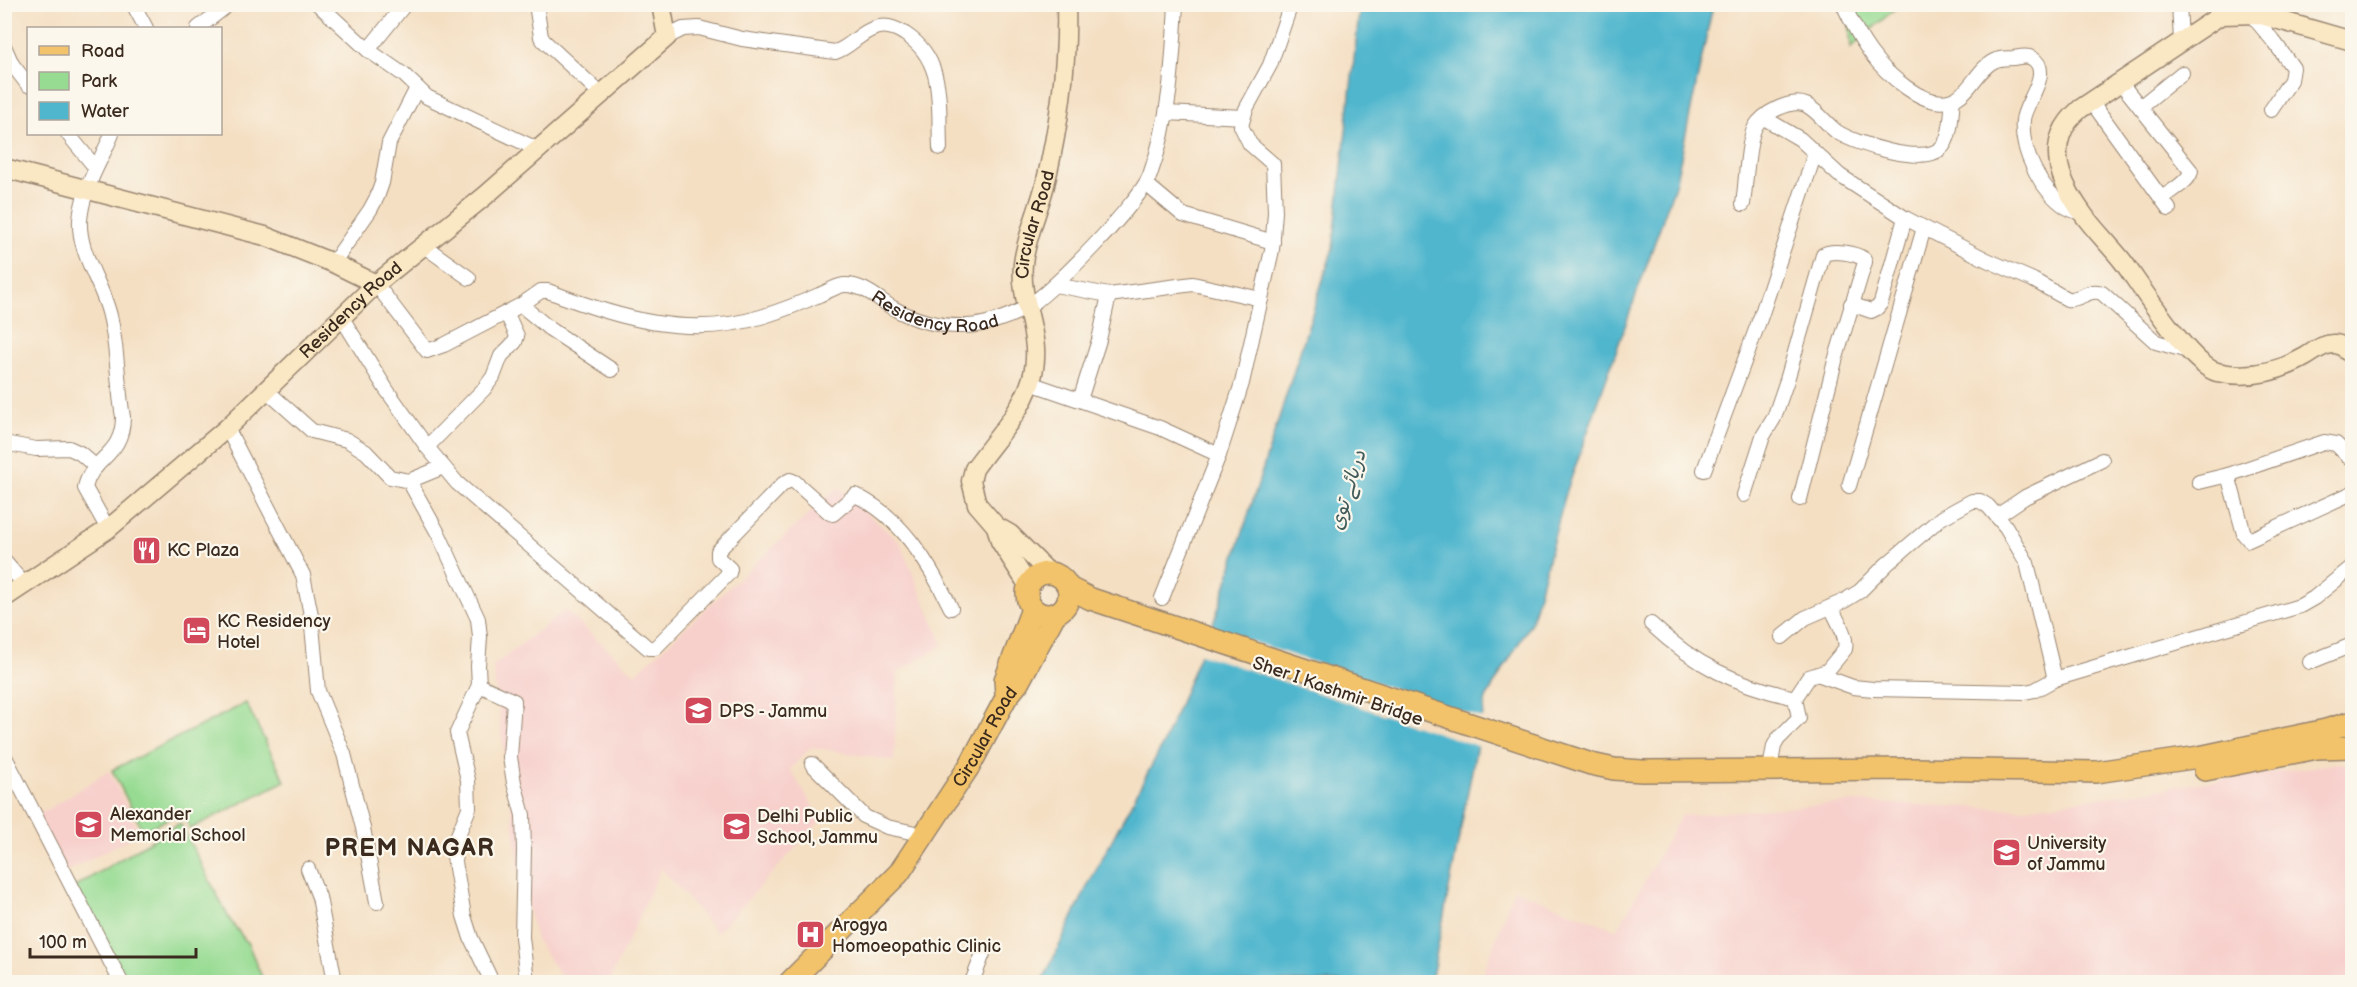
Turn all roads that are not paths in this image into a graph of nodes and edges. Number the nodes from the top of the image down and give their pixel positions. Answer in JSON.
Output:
{"nodes":[{"id":1,"x":133,"y":4,"type":"edge"},
{"id":2,"x":229,"y":4,"type":"edge"},
{"id":3,"x":318,"y":4,"type":"edge"},
{"id":4,"x":405,"y":4,"type":"edge"},
{"id":5,"x":536,"y":4,"type":"edge"},
{"id":6,"x":661,"y":4,"type":"edge"},
{"id":7,"x":1066,"y":4,"type":"edge"},
{"id":8,"x":1176,"y":4,"type":"edge"},
{"id":9,"x":1291,"y":4,"type":"edge"},
{"id":10,"x":1843,"y":4,"type":"edge"},
{"id":11,"x":2179,"y":4,"type":"edge"},
{"id":12,"x":2270,"y":10,"type":"edge"},
{"id":13,"x":2250,"y":13,"type":"junction"},
{"id":14,"x":145,"y":27,"type":"edge"},
{"id":15,"x":199,"y":27,"type":"edge"},
{"id":16,"x":667,"y":37,"type":"junction"},
{"id":17,"x":2181,"y":40,"type":"junction"},
{"id":18,"x":2352,"y":41,"type":"edge"},
{"id":19,"x":4,"y":46,"type":"edge"},
{"id":20,"x":368,"y":50,"type":"junction"},
{"id":21,"x":2182,"y":73,"type":"dead end"},
{"id":22,"x":2120,"y":82,"type":"junction"},
{"id":23,"x":27,"y":84,"type":"edge"},
{"id":24,"x":417,"y":87,"type":"junction"},
{"id":25,"x":602,"y":95,"type":"junction"},
{"id":26,"x":1953,"y":100,"type":"junction"},
{"id":27,"x":2091,"y":101,"type":"junction"},
{"id":28,"x":2140,"y":107,"type":"junction"},
{"id":29,"x":2271,"y":110,"type":"dead end"},
{"id":30,"x":1167,"y":113,"type":"junction"},
{"id":31,"x":1243,"y":117,"type":"junction"},
{"id":32,"x":1764,"y":118,"type":"junction"},
{"id":33,"x":69,"y":135,"type":"edge"},
{"id":34,"x":111,"y":135,"type":"edge"},
{"id":35,"x":940,"y":148,"type":"dead end"},
{"id":36,"x":538,"y":150,"type":"junction"},
{"id":37,"x":1815,"y":153,"type":"junction"},
{"id":38,"x":95,"y":167,"type":"junction"},
{"id":39,"x":4,"y":168,"type":"edge"},
{"id":40,"x":1146,"y":184,"type":"junction"},
{"id":41,"x":86,"y":188,"type":"junction"},
{"id":42,"x":1743,"y":204,"type":"dead end"},
{"id":43,"x":2083,"y":214,"type":"junction"},
{"id":44,"x":1905,"y":218,"type":"junction"},
{"id":45,"x":1924,"y":228,"type":"junction"},
{"id":46,"x":1273,"y":242,"type":"junction"},
{"id":47,"x":424,"y":246,"type":"junction"},
{"id":48,"x":333,"y":263,"type":"junction"},
{"id":49,"x":469,"y":278,"type":"dead end"},
{"id":50,"x":376,"y":284,"type":"junction"},
{"id":51,"x":1055,"y":285,"type":"junction"},
{"id":52,"x":1109,"y":295,"type":"junction"},
{"id":53,"x":1261,"y":299,"type":"junction"},
{"id":54,"x":1851,"y":304,"type":"junction"},
{"id":55,"x":521,"y":305,"type":"junction"},
{"id":56,"x":1028,"y":307,"type":"junction"},
{"id":57,"x":507,"y":314,"type":"junction"},
{"id":58,"x":342,"y":318,"type":"junction"},
{"id":59,"x":2350,"y":349,"type":"edge"},
{"id":60,"x":2188,"y":351,"type":"junction"},
{"id":61,"x":612,"y":370,"type":"dead end"},
{"id":62,"x":1030,"y":383,"type":"junction"},
{"id":63,"x":266,"y":390,"type":"junction"},
{"id":64,"x":1080,"y":400,"type":"junction"},
{"id":65,"x":227,"y":428,"type":"junction"},
{"id":66,"x":4,"y":443,"type":"edge"},
{"id":67,"x":427,"y":447,"type":"junction"},
{"id":68,"x":1219,"y":455,"type":"junction"},
{"id":69,"x":2102,"y":460,"type":"dead end"},
{"id":70,"x":2352,"y":460,"type":"edge"},
{"id":71,"x":96,"y":467,"type":"junction"},
{"id":72,"x":443,"y":467,"type":"junction"},
{"id":73,"x":1704,"y":470,"type":"dead end"},
{"id":74,"x":2228,"y":476,"type":"junction"},
{"id":75,"x":409,"y":481,"type":"junction"},
{"id":76,"x":2199,"y":482,"type":"dead end"},
{"id":77,"x":1849,"y":486,"type":"dead end"},
{"id":78,"x":2352,"y":493,"type":"edge"},
{"id":79,"x":1744,"y":495,"type":"dead end"},
{"id":80,"x":1800,"y":499,"type":"dead end"},
{"id":81,"x":1997,"y":516,"type":"junction"},
{"id":82,"x":996,"y":526,"type":"junction"},
{"id":83,"x":108,"y":529,"type":"junction"},
{"id":84,"x":4,"y":561,"type":"edge"},
{"id":85,"x":2352,"y":567,"type":"edge"},
{"id":86,"x":1048,"y":572,"type":"junction"},
{"id":87,"x":24,"y":585,"type":"junction"},
{"id":88,"x":1028,"y":585,"type":"junction"},
{"id":89,"x":4,"y":598,"type":"edge"},
{"id":90,"x":1162,"y":598,"type":"dead end"},
{"id":91,"x":1064,"y":602,"type":"junction"},
{"id":92,"x":1831,"y":607,"type":"junction"},
{"id":93,"x":951,"y":608,"type":"dead end"},
{"id":94,"x":1032,"y":609,"type":"junction"},
{"id":95,"x":1652,"y":624,"type":"dead end"},
{"id":96,"x":1782,"y":637,"type":"dead end"},
{"id":97,"x":2352,"y":645,"type":"edge"},
{"id":98,"x":2310,"y":662,"type":"dead end"},
{"id":99,"x":1820,"y":675,"type":"junction"},
{"id":100,"x":2055,"y":679,"type":"junction"},
{"id":101,"x":479,"y":685,"type":"junction"},
{"id":102,"x":1800,"y":689,"type":"junction"},
{"id":103,"x":1006,"y":698,"type":"junction"},
{"id":104,"x":2352,"y":722,"type":"edge"},
{"id":105,"x":2352,"y":747,"type":"edge"},
{"id":106,"x":4,"y":755,"type":"edge"},
{"id":107,"x":812,"y":764,"type":"dead end"},
{"id":108,"x":1589,"y":769,"type":"junction"},
{"id":109,"x":1770,"y":769,"type":"junction"},
{"id":110,"x":925,"y":835,"type":"junction"},
{"id":111,"x":308,"y":869,"type":"dead end"},
{"id":112,"x":377,"y":902,"type":"dead end"},
{"id":113,"x":984,"y":951,"type":"dead end"},
{"id":114,"x":121,"y":982,"type":"edge"},
{"id":115,"x":335,"y":982,"type":"edge"},
{"id":116,"x":492,"y":982,"type":"edge"},
{"id":117,"x":527,"y":982,"type":"edge"},
{"id":118,"x":783,"y":982,"type":"edge"},
{"id":119,"x":972,"y":982,"type":"edge"}],
"edges":[{"from":1,"to":14,"type":"street"},
{"from":2,"to":15,"type":"street"},
{"from":3,"to":20,"type":"street"},
{"from":4,"to":20,"type":"street"},
{"from":5,"to":25,"type":"street"},
{"from":6,"to":16,"type":"main road"},
{"from":7,"to":56,"type":"main road","name":"Circular Road"},
{"from":8,"to":30,"type":"street"},
{"from":9,"to":31,"type":"street"},
{"from":10,"to":26,"type":"street"},
{"from":11,"to":17,"type":"street"},
{"from":12,"to":13,"type":"main road"},
{"from":12,"to":18,"type":"main road"},
{"from":13,"to":17,"type":"main road"},
{"from":13,"to":29,"type":"street"},
{"from":16,"to":25,"type":"main road","name":"Residency Road"},
{"from":16,"to":35,"type":"street"},
{"from":17,"to":22,"type":"main road"},
{"from":19,"to":23,"type":"street"},
{"from":20,"to":24,"type":"street"},
{"from":21,"to":28,"type":"street"},
{"from":22,"to":27,"type":"main road"},
{"from":22,"to":28,"type":"street"},
{"from":24,"to":36,"type":"street"},
{"from":24,"to":48,"type":"street"},
{"from":25,"to":36,"type":"main road","name":"Residency Road"},
{"from":26,"to":32,"type":"street"},
{"from":26,"to":43,"type":"street"},
{"from":27,"to":28,"type":"street"},
{"from":27,"to":43,"type":"main road"},
{"from":30,"to":31,"type":"street"},
{"from":30,"to":40,"type":"street"},
{"from":31,"to":46,"type":"street"},
{"from":32,"to":37,"type":"street"},
{"from":32,"to":42,"type":"street"},
{"from":33,"to":38,"type":"street"},
{"from":34,"to":38,"type":"street"},
{"from":36,"to":47,"type":"main road","name":"Residency Road"},
{"from":37,"to":44,"type":"street"},
{"from":37,"to":73,"type":"street"},
{"from":38,"to":41,"type":"street"},
{"from":39,"to":41,"type":"main road"},
{"from":40,"to":46,"type":"street"},
{"from":40,"to":51,"type":"street","name":"Residency Road"},
{"from":41,"to":48,"type":"main road"},
{"from":41,"to":71,"type":"street"},
{"from":43,"to":60,"type":"main road"},
{"from":44,"to":45,"type":"street"},
{"from":44,"to":54,"type":"street"},
{"from":45,"to":60,"type":"street"},
{"from":45,"to":77,"type":"street"},
{"from":46,"to":53,"type":"street"},
{"from":47,"to":49,"type":"street"},
{"from":47,"to":50,"type":"main road","name":"Residency Road"},
{"from":48,"to":50,"type":"main road"},
{"from":50,"to":57,"type":"street"},
{"from":50,"to":58,"type":"main road","name":"Residency Road"},
{"from":51,"to":52,"type":"street"},
{"from":51,"to":56,"type":"street","name":"Residency Road"},
{"from":52,"to":53,"type":"street"},
{"from":52,"to":64,"type":"street"},
{"from":53,"to":68,"type":"street"},
{"from":54,"to":79,"type":"street"},
{"from":54,"to":80,"type":"street"},
{"from":55,"to":56,"type":"street","name":"Residency Road"},
{"from":55,"to":57,"type":"street"},
{"from":55,"to":61,"type":"street"},
{"from":56,"to":62,"type":"main road","name":"Circular Road"},
{"from":57,"to":67,"type":"street"},
{"from":58,"to":63,"type":"main road","name":"Residency Road"},
{"from":58,"to":67,"type":"street"},
{"from":59,"to":60,"type":"main road"},
{"from":62,"to":64,"type":"street"},
{"from":62,"to":82,"type":"main road","name":"Circular Road"},
{"from":63,"to":65,"type":"main road","name":"Residency Road"},
{"from":63,"to":75,"type":"street"},
{"from":64,"to":68,"type":"street"},
{"from":65,"to":83,"type":"main road","name":"Residency Road"},
{"from":65,"to":112,"type":"street"},
{"from":66,"to":71,"type":"street"},
{"from":67,"to":72,"type":"street"},
{"from":68,"to":90,"type":"street"},
{"from":69,"to":81,"type":"street"},
{"from":70,"to":74,"type":"street"},
{"from":71,"to":83,"type":"street"},
{"from":72,"to":75,"type":"street"},
{"from":72,"to":93,"type":"street"},
{"from":74,"to":76,"type":"street"},
{"from":74,"to":78,"type":"street"},
{"from":75,"to":101,"type":"street"},
{"from":81,"to":92,"type":"street"},
{"from":81,"to":100,"type":"street"},
{"from":82,"to":86,"type":"main road"},
{"from":82,"to":88,"type":"main road"},
{"from":83,"to":87,"type":"main road","name":"Residency Road"},
{"from":84,"to":87,"type":"street"},
{"from":85,"to":100,"type":"street"},
{"from":86,"to":88,"type":"main road"},
{"from":86,"to":91,"type":"main road"},
{"from":87,"to":89,"type":"main road","name":"Residency Road"},
{"from":88,"to":94,"type":"main road"},
{"from":91,"to":94,"type":"main road"},
{"from":91,"to":103,"type":"main road","name":"Circular Road"},
{"from":91,"to":108,"type":"main road","name":"Sher I Kashmir Bridge"},
{"from":92,"to":96,"type":"street"},
{"from":92,"to":99,"type":"street"},
{"from":94,"to":103,"type":"main road"},
{"from":95,"to":102,"type":"street"},
{"from":97,"to":98,"type":"street"},
{"from":99,"to":100,"type":"street"},
{"from":99,"to":102,"type":"street"},
{"from":101,"to":116,"type":"street"},
{"from":101,"to":117,"type":"street"},
{"from":102,"to":109,"type":"street"},
{"from":103,"to":110,"type":"main road","name":"Circular Road"},
{"from":104,"to":109,"type":"main road"},
{"from":105,"to":108,"type":"main road"},
{"from":106,"to":114,"type":"street"},
{"from":107,"to":110,"type":"street"},
{"from":108,"to":109,"type":"main road"},
{"from":110,"to":118,"type":"main road","name":"Circular Road"},
{"from":111,"to":115,"type":"street"},
{"from":113,"to":119,"type":"street"}]}
